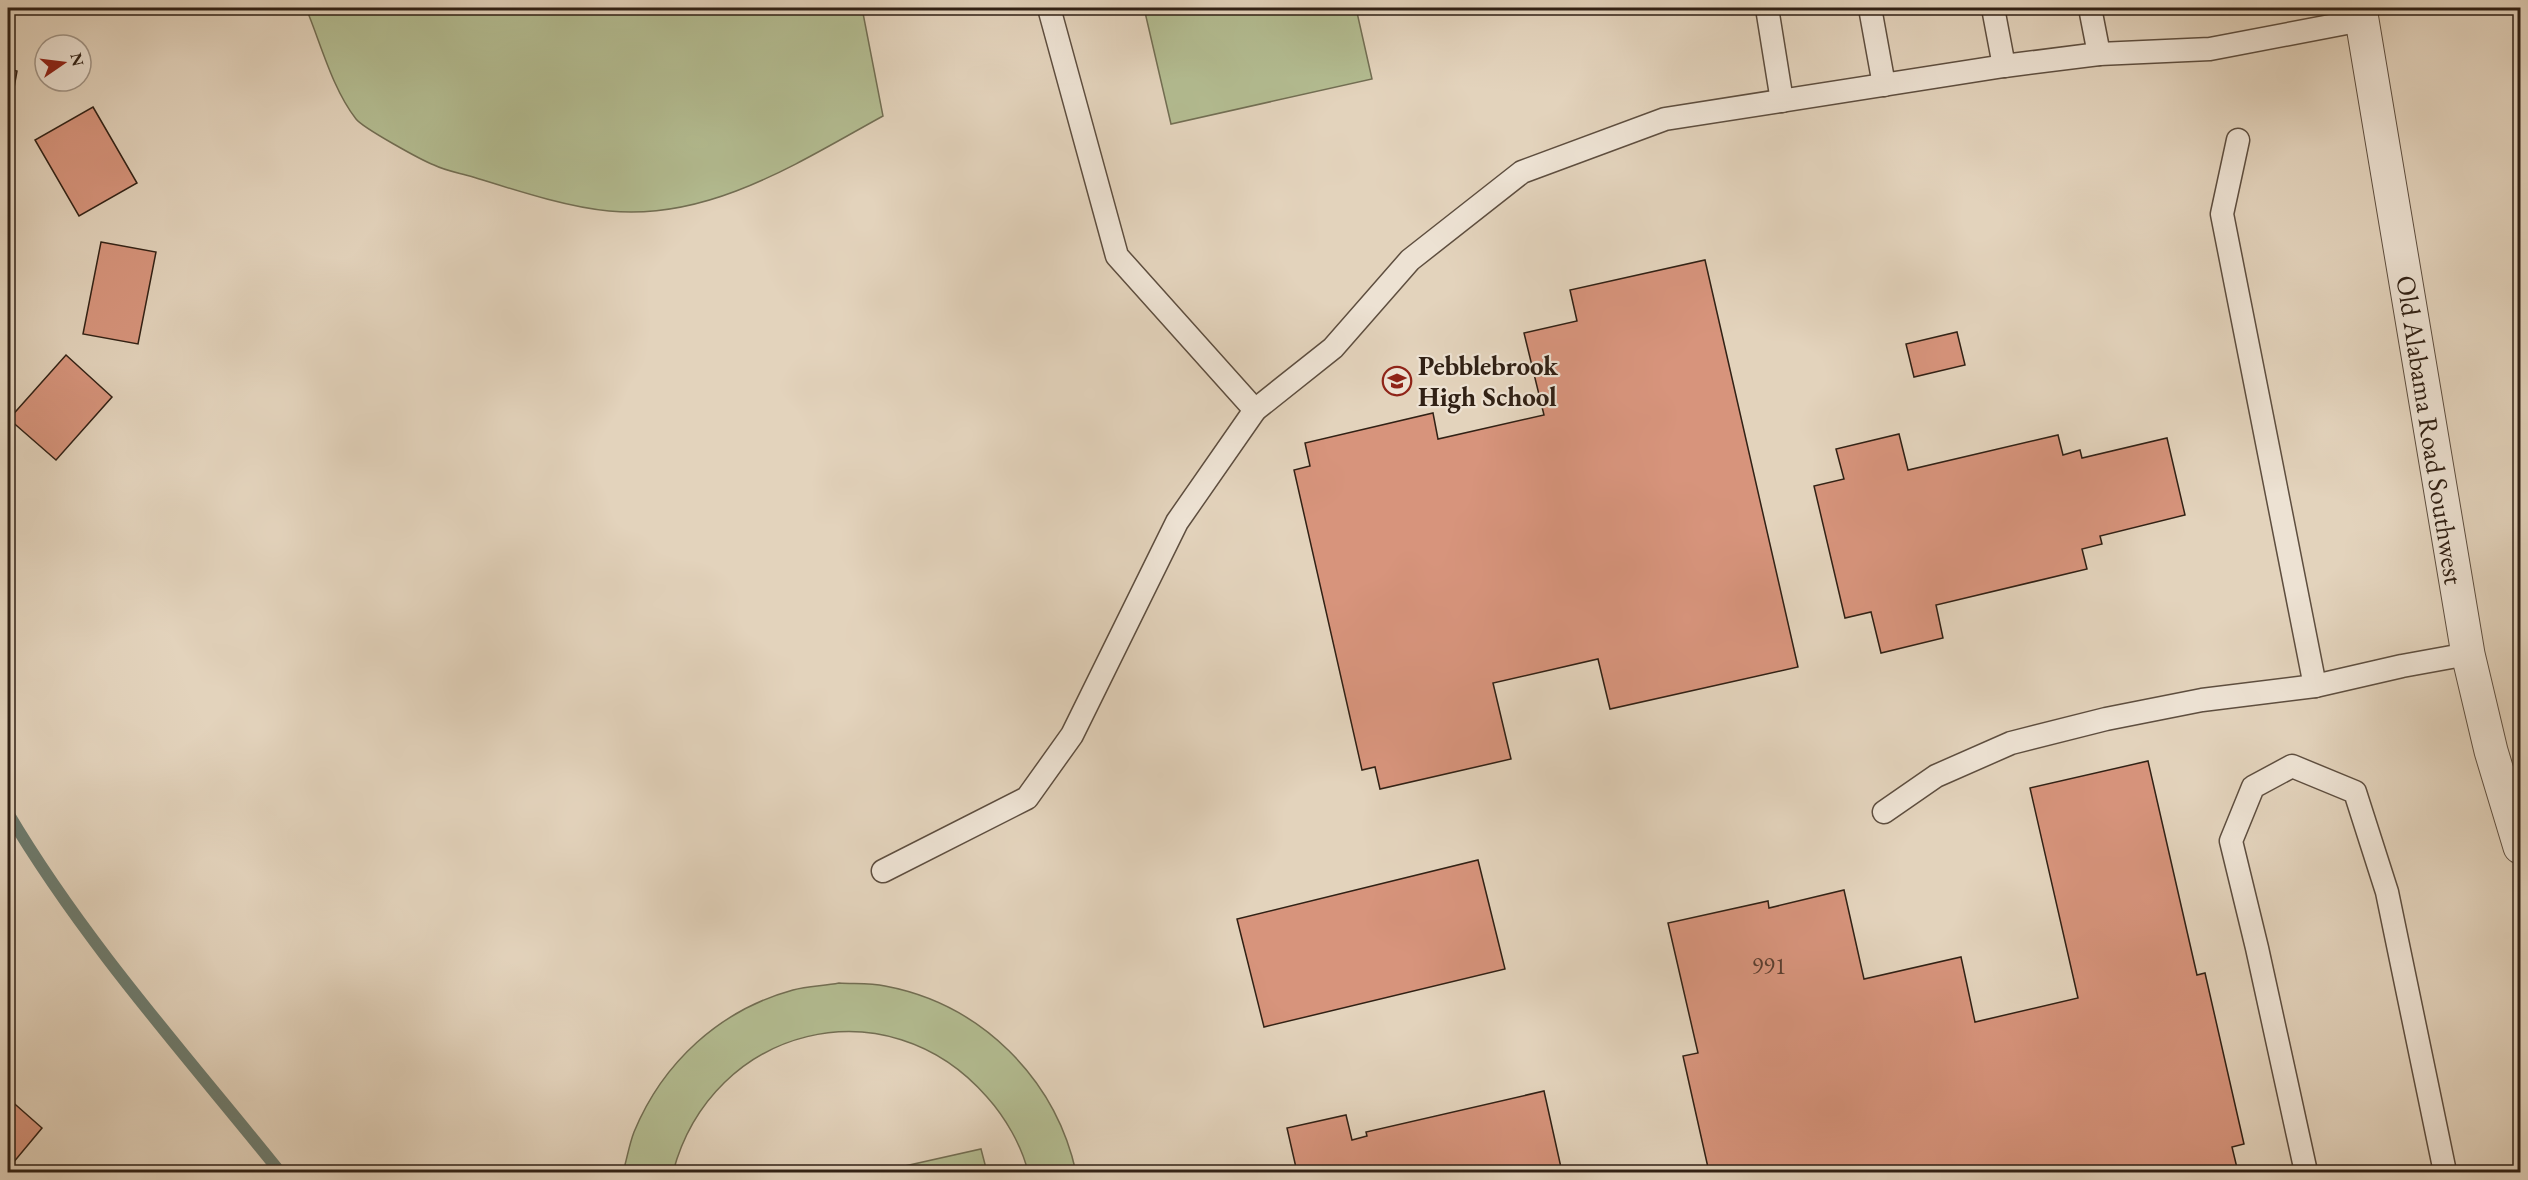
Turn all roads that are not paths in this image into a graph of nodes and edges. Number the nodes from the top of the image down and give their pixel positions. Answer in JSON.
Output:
{"nodes":[{"id":1,"x":1049,"y":8,"type":"edge"},
{"id":2,"x":1767,"y":8,"type":"edge"},
{"id":3,"x":1870,"y":8,"type":"edge"},
{"id":4,"x":1993,"y":8,"type":"edge"},
{"id":5,"x":2091,"y":8,"type":"edge"},
{"id":6,"x":2361,"y":14,"type":"edge"},
{"id":7,"x":2099,"y":54,"type":"junction"},
{"id":8,"x":2004,"y":66,"type":"junction"},
{"id":9,"x":1884,"y":85,"type":"junction"},
{"id":10,"x":1782,"y":101,"type":"junction"},
{"id":11,"x":2238,"y":140,"type":"dead end"},
{"id":12,"x":1255,"y":410,"type":"junction"},
{"id":13,"x":2468,"y":654,"type":"junction"},
{"id":14,"x":2315,"y":686,"type":"junction"},
{"id":15,"x":1884,"y":812,"type":"dead end"},
{"id":16,"x":2520,"y":847,"type":"edge"},
{"id":17,"x":884,"y":871,"type":"dead end"},
{"id":18,"x":2306,"y":1173,"type":"edge"},
{"id":19,"x":2445,"y":1173,"type":"edge"}],
"edges":[{"from":1,"to":12,"type":"lane"},
{"from":2,"to":10,"type":"lane"},
{"from":3,"to":9,"type":"lane"},
{"from":4,"to":8,"type":"lane"},
{"from":5,"to":7,"type":"lane"},
{"from":6,"to":7,"type":"lane"},
{"from":6,"to":13,"type":"street","name":"Old Alabama Road Southwest"},
{"from":7,"to":8,"type":"lane"},
{"from":8,"to":9,"type":"lane"},
{"from":9,"to":10,"type":"lane"},
{"from":10,"to":12,"type":"lane"},
{"from":11,"to":14,"type":"lane"},
{"from":12,"to":17,"type":"lane"},
{"from":13,"to":14,"type":"lane"},
{"from":13,"to":16,"type":"street","name":"Old Alabama Road Southwest"},
{"from":14,"to":15,"type":"lane"},
{"from":18,"to":19,"type":"lane"}]}
